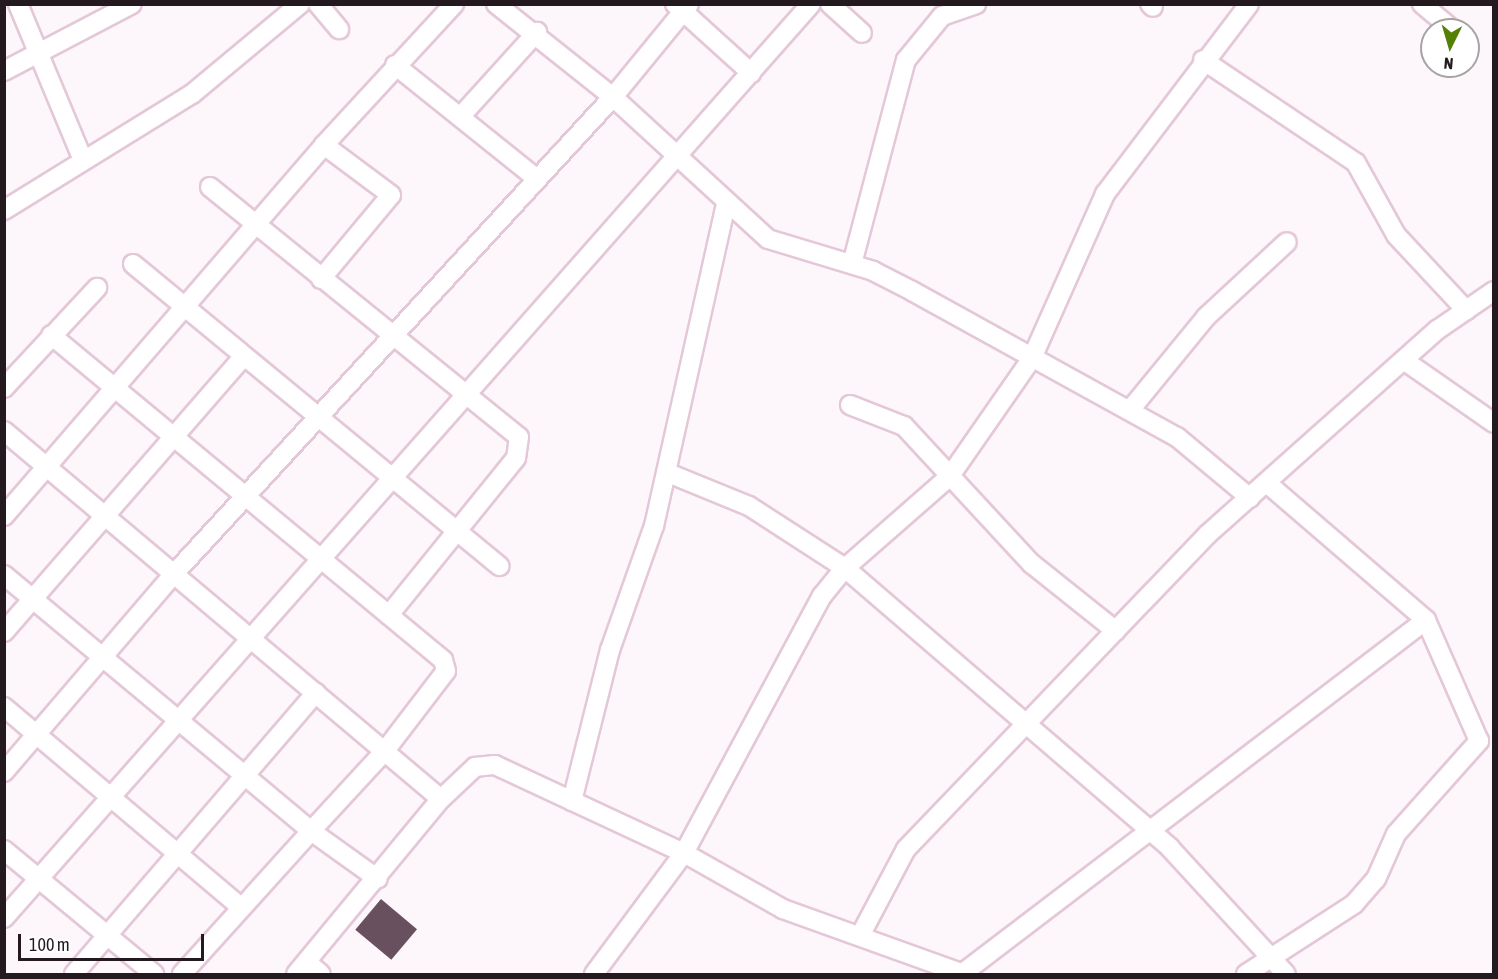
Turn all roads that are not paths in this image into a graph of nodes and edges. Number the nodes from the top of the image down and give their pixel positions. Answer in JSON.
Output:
{"nodes":[{"id":1,"x":18,"y":4,"type":"edge"},
{"id":2,"x":132,"y":4,"type":"edge"},
{"id":3,"x":300,"y":4,"type":"edge"},
{"id":4,"x":318,"y":4,"type":"edge"},
{"id":5,"x":454,"y":4,"type":"edge"},
{"id":6,"x":496,"y":4,"type":"edge"},
{"id":7,"x":811,"y":4,"type":"edge"},
{"id":8,"x":830,"y":4,"type":"edge"},
{"id":9,"x":976,"y":4,"type":"edge"},
{"id":10,"x":1249,"y":4,"type":"edge"},
{"id":11,"x":1422,"y":4,"type":"edge"},
{"id":12,"x":683,"y":7,"type":"edge"},
{"id":13,"x":1439,"y":18,"type":"edge"},
{"id":14,"x":339,"y":29,"type":"dead end"},
{"id":15,"x":537,"y":32,"type":"junction"},
{"id":16,"x":862,"y":33,"type":"dead end"},
{"id":17,"x":41,"y":51,"type":"junction"},
{"id":18,"x":1203,"y":60,"type":"junction"},
{"id":19,"x":395,"y":65,"type":"junction"},
{"id":20,"x":4,"y":71,"type":"edge"},
{"id":21,"x":752,"y":73,"type":"junction"},
{"id":22,"x":613,"y":97,"type":"junction"},
{"id":23,"x":460,"y":117,"type":"junction"},
{"id":24,"x":324,"y":145,"type":"junction"},
{"id":25,"x":679,"y":157,"type":"junction"},
{"id":26,"x":83,"y":160,"type":"junction"},
{"id":27,"x":536,"y":178,"type":"junction"},
{"id":28,"x":210,"y":187,"type":"dead end"},
{"id":29,"x":726,"y":205,"type":"junction"},
{"id":30,"x":4,"y":210,"type":"edge"},
{"id":31,"x":255,"y":227,"type":"junction"},
{"id":32,"x":1287,"y":242,"type":"dead end"},
{"id":33,"x":133,"y":264,"type":"dead end"},
{"id":34,"x":852,"y":264,"type":"junction"},
{"id":35,"x":321,"y":279,"type":"junction"},
{"id":36,"x":97,"y":288,"type":"dead end"},
{"id":37,"x":1494,"y":291,"type":"edge"},
{"id":38,"x":183,"y":307,"type":"junction"},
{"id":39,"x":1466,"y":310,"type":"junction"},
{"id":40,"x":51,"y":335,"type":"junction"},
{"id":41,"x":392,"y":336,"type":"junction"},
{"id":42,"x":243,"y":357,"type":"junction"},
{"id":43,"x":1032,"y":358,"type":"junction"},
{"id":44,"x":1405,"y":361,"type":"junction"},
{"id":45,"x":112,"y":386,"type":"junction"},
{"id":46,"x":4,"y":388,"type":"edge"},
{"id":47,"x":466,"y":394,"type":"junction"},
{"id":48,"x":850,"y":405,"type":"dead end"},
{"id":49,"x":1130,"y":410,"type":"junction"},
{"id":50,"x":317,"y":418,"type":"junction"},
{"id":51,"x":1494,"y":423,"type":"edge"},
{"id":52,"x":4,"y":431,"type":"edge"},
{"id":53,"x":172,"y":438,"type":"junction"},
{"id":54,"x":45,"y":468,"type":"junction"},
{"id":55,"x":668,"y":473,"type":"junction"},
{"id":56,"x":950,"y":476,"type":"junction"},
{"id":57,"x":391,"y":480,"type":"junction"},
{"id":58,"x":1267,"y":483,"type":"junction"},
{"id":59,"x":244,"y":498,"type":"junction"},
{"id":60,"x":1250,"y":498,"type":"junction"},
{"id":61,"x":4,"y":516,"type":"edge"},
{"id":62,"x":102,"y":519,"type":"junction"},
{"id":63,"x":458,"y":533,"type":"junction"},
{"id":64,"x":321,"y":559,"type":"junction"},
{"id":65,"x":500,"y":566,"type":"dead end"},
{"id":66,"x":846,"y":568,"type":"junction"},
{"id":67,"x":4,"y":575,"type":"edge"},
{"id":68,"x":172,"y":576,"type":"junction"},
{"id":69,"x":34,"y":598,"type":"junction"},
{"id":70,"x":389,"y":615,"type":"junction"},
{"id":71,"x":1426,"y":620,"type":"junction"},
{"id":72,"x":1116,"y":631,"type":"junction"},
{"id":73,"x":4,"y":632,"type":"edge"},
{"id":74,"x":250,"y":639,"type":"junction"},
{"id":75,"x":105,"y":658,"type":"junction"},
{"id":76,"x":315,"y":693,"type":"junction"},
{"id":77,"x":4,"y":707,"type":"edge"},
{"id":78,"x":179,"y":720,"type":"junction"},
{"id":79,"x":1028,"y":724,"type":"junction"},
{"id":80,"x":37,"y":735,"type":"junction"},
{"id":81,"x":384,"y":752,"type":"junction"},
{"id":82,"x":4,"y":772,"type":"edge"},
{"id":83,"x":245,"y":775,"type":"junction"},
{"id":84,"x":111,"y":797,"type":"junction"},
{"id":85,"x":441,"y":799,"type":"junction"},
{"id":86,"x":572,"y":801,"type":"junction"},
{"id":87,"x":1149,"y":830,"type":"junction"},
{"id":88,"x":311,"y":831,"type":"junction"},
{"id":89,"x":4,"y":850,"type":"edge"},
{"id":90,"x":684,"y":853,"type":"junction"},
{"id":91,"x":178,"y":854,"type":"junction"},
{"id":92,"x":39,"y":879,"type":"junction"},
{"id":93,"x":378,"y":879,"type":"junction"},
{"id":94,"x":241,"y":907,"type":"junction"},
{"id":95,"x":4,"y":918,"type":"edge"},
{"id":96,"x":861,"y":934,"type":"junction"},
{"id":97,"x":107,"y":935,"type":"junction"},
{"id":98,"x":1272,"y":957,"type":"junction"},
{"id":99,"x":302,"y":968,"type":"edge"},
{"id":100,"x":963,"y":974,"type":"edge"},
{"id":101,"x":74,"y":975,"type":"edge"},
{"id":102,"x":154,"y":975,"type":"edge"},
{"id":103,"x":182,"y":975,"type":"edge"},
{"id":104,"x":321,"y":975,"type":"edge"},
{"id":105,"x":594,"y":975,"type":"edge"},
{"id":106,"x":1246,"y":975,"type":"edge"},
{"id":107,"x":1286,"y":975,"type":"edge"}],
"edges":[{"from":1,"to":17,"type":"street"},
{"from":2,"to":17,"type":"street"},
{"from":3,"to":26,"type":"street"},
{"from":4,"to":14,"type":"street"},
{"from":5,"to":19,"type":"street"},
{"from":6,"to":15,"type":"street"},
{"from":7,"to":21,"type":"street"},
{"from":8,"to":16,"type":"street"},
{"from":9,"to":34,"type":"street"},
{"from":10,"to":18,"type":"street"},
{"from":11,"to":13,"type":"street"},
{"from":12,"to":21,"type":"street"},
{"from":12,"to":22,"type":"street"},
{"from":15,"to":22,"type":"street"},
{"from":15,"to":23,"type":"street"},
{"from":17,"to":20,"type":"street"},
{"from":17,"to":26,"type":"street"},
{"from":18,"to":39,"type":"street"},
{"from":18,"to":43,"type":"street"},
{"from":19,"to":23,"type":"street"},
{"from":19,"to":24,"type":"street"},
{"from":21,"to":25,"type":"street"},
{"from":22,"to":25,"type":"street"},
{"from":22,"to":27,"type":"street"},
{"from":23,"to":27,"type":"street"},
{"from":24,"to":31,"type":"street"},
{"from":24,"to":35,"type":"street"},
{"from":25,"to":29,"type":"street"},
{"from":25,"to":47,"type":"street"},
{"from":26,"to":30,"type":"street"},
{"from":27,"to":41,"type":"street"},
{"from":28,"to":31,"type":"street"},
{"from":29,"to":34,"type":"street"},
{"from":29,"to":55,"type":"street"},
{"from":31,"to":35,"type":"street"},
{"from":31,"to":38,"type":"street"},
{"from":32,"to":49,"type":"street"},
{"from":33,"to":38,"type":"street"},
{"from":34,"to":43,"type":"street"},
{"from":35,"to":41,"type":"street"},
{"from":36,"to":40,"type":"street"},
{"from":37,"to":39,"type":"street"},
{"from":38,"to":42,"type":"street"},
{"from":38,"to":45,"type":"street"},
{"from":39,"to":44,"type":"street"},
{"from":40,"to":45,"type":"street"},
{"from":40,"to":46,"type":"street"},
{"from":41,"to":47,"type":"street"},
{"from":41,"to":50,"type":"street"},
{"from":42,"to":50,"type":"street"},
{"from":42,"to":53,"type":"street"},
{"from":43,"to":49,"type":"street"},
{"from":43,"to":56,"type":"street"},
{"from":44,"to":51,"type":"street"},
{"from":44,"to":58,"type":"street"},
{"from":45,"to":53,"type":"street"},
{"from":45,"to":54,"type":"street"},
{"from":47,"to":57,"type":"street"},
{"from":47,"to":63,"type":"street"},
{"from":48,"to":56,"type":"street"},
{"from":49,"to":60,"type":"street"},
{"from":50,"to":57,"type":"street"},
{"from":50,"to":59,"type":"street"},
{"from":52,"to":54,"type":"street"},
{"from":53,"to":59,"type":"street"},
{"from":53,"to":62,"type":"street"},
{"from":54,"to":61,"type":"street"},
{"from":54,"to":62,"type":"street"},
{"from":55,"to":66,"type":"street"},
{"from":55,"to":86,"type":"street"},
{"from":56,"to":66,"type":"street"},
{"from":56,"to":72,"type":"street"},
{"from":57,"to":63,"type":"street"},
{"from":57,"to":64,"type":"street"},
{"from":58,"to":60,"type":"street"},
{"from":58,"to":71,"type":"street"},
{"from":59,"to":64,"type":"street"},
{"from":59,"to":68,"type":"street"},
{"from":60,"to":72,"type":"street"},
{"from":62,"to":68,"type":"street"},
{"from":62,"to":69,"type":"street"},
{"from":63,"to":65,"type":"street"},
{"from":63,"to":70,"type":"street"},
{"from":64,"to":70,"type":"street"},
{"from":64,"to":74,"type":"street"},
{"from":66,"to":79,"type":"street"},
{"from":66,"to":90,"type":"street"},
{"from":67,"to":69,"type":"street"},
{"from":68,"to":74,"type":"street"},
{"from":68,"to":75,"type":"street"},
{"from":69,"to":73,"type":"street"},
{"from":69,"to":75,"type":"street"},
{"from":70,"to":81,"type":"street"},
{"from":71,"to":87,"type":"street"},
{"from":71,"to":98,"type":"street"},
{"from":72,"to":79,"type":"street"},
{"from":74,"to":76,"type":"street"},
{"from":74,"to":78,"type":"street"},
{"from":75,"to":78,"type":"street"},
{"from":75,"to":80,"type":"street"},
{"from":76,"to":81,"type":"street"},
{"from":76,"to":83,"type":"street"},
{"from":77,"to":80,"type":"street"},
{"from":78,"to":83,"type":"street"},
{"from":78,"to":84,"type":"street"},
{"from":79,"to":87,"type":"street"},
{"from":79,"to":96,"type":"street"},
{"from":80,"to":82,"type":"street"},
{"from":80,"to":84,"type":"street"},
{"from":81,"to":85,"type":"street"},
{"from":81,"to":88,"type":"street"},
{"from":83,"to":88,"type":"street"},
{"from":83,"to":91,"type":"street"},
{"from":84,"to":91,"type":"street"},
{"from":84,"to":92,"type":"street"},
{"from":85,"to":86,"type":"street"},
{"from":85,"to":93,"type":"street"},
{"from":86,"to":90,"type":"street"},
{"from":87,"to":98,"type":"street"},
{"from":87,"to":100,"type":"street"},
{"from":88,"to":93,"type":"street"},
{"from":88,"to":94,"type":"street"},
{"from":89,"to":92,"type":"street"},
{"from":90,"to":96,"type":"street"},
{"from":90,"to":105,"type":"street"},
{"from":91,"to":94,"type":"street"},
{"from":91,"to":97,"type":"street"},
{"from":92,"to":95,"type":"street"},
{"from":92,"to":97,"type":"street"},
{"from":93,"to":99,"type":"street"},
{"from":94,"to":103,"type":"street"},
{"from":96,"to":100,"type":"street"},
{"from":97,"to":101,"type":"street"},
{"from":97,"to":102,"type":"street"},
{"from":98,"to":106,"type":"street"},
{"from":98,"to":107,"type":"street"},
{"from":99,"to":104,"type":"street"}]}
